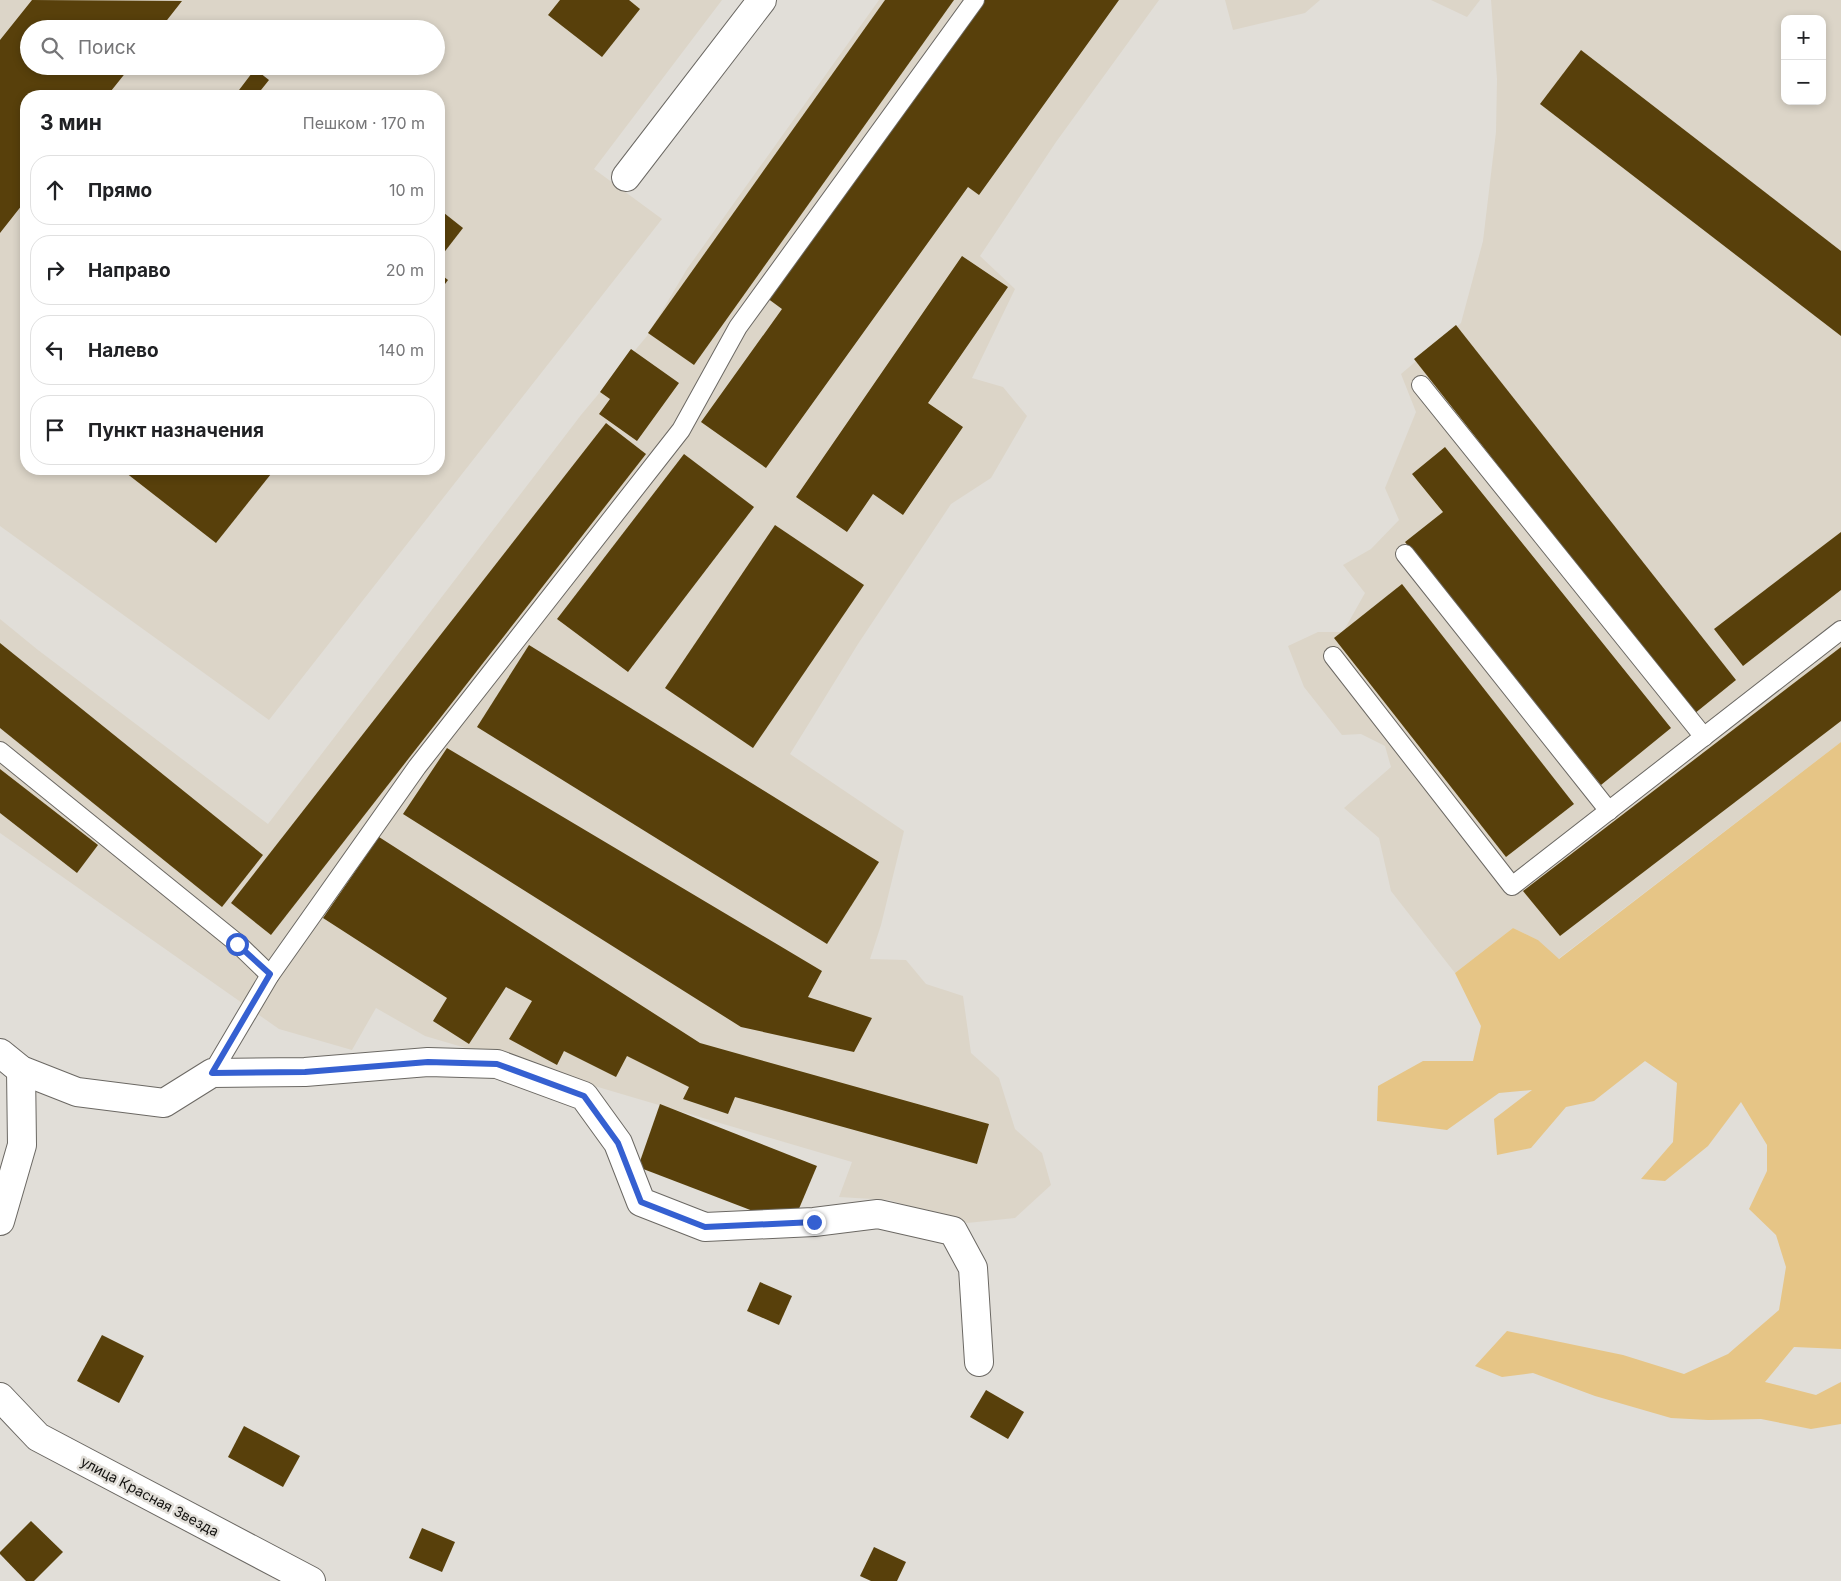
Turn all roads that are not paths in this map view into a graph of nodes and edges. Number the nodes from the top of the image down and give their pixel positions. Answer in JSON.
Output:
{"nodes":[{"id":1,"x":762,"y":0,"type":"edge"},
{"id":2,"x":975,"y":0,"type":"edge"},
{"id":3,"x":626,"y":177,"type":"dead end"},
{"id":4,"x":1421,"y":385,"type":"dead end"},
{"id":5,"x":1404,"y":554,"type":"dead end"},
{"id":6,"x":1841,"y":630,"type":"edge"},
{"id":7,"x":1333,"y":656,"type":"dead end"},
{"id":8,"x":1704,"y":737,"type":"junction"},
{"id":9,"x":0,"y":751,"type":"edge"},
{"id":10,"x":1608,"y":811,"type":"junction"},
{"id":11,"x":270,"y":974,"type":"junction"},
{"id":12,"x":10,"y":1061,"type":"edge"},
{"id":13,"x":212,"y":1073,"type":"junction"},
{"id":14,"x":0,"y":1221,"type":"edge"},
{"id":15,"x":979,"y":1362,"type":"dead end"},
{"id":16,"x":0,"y":1397,"type":"edge"},
{"id":17,"x":311,"y":1581,"type":"edge"}],
"edges":[{"from":1,"to":3,"type":"street"},
{"from":2,"to":11,"type":"lane"},
{"from":4,"to":8,"type":"lane"},
{"from":5,"to":10,"type":"lane"},
{"from":6,"to":8,"type":"lane"},
{"from":7,"to":10,"type":"lane"},
{"from":8,"to":10,"type":"lane"},
{"from":9,"to":11,"type":"lane"},
{"from":11,"to":13,"type":"lane"},
{"from":12,"to":13,"type":"street"},
{"from":12,"to":14,"type":"street"},
{"from":13,"to":15,"type":"street"},
{"from":16,"to":17,"type":"street","name":"улица Красная Звезда"}]}
